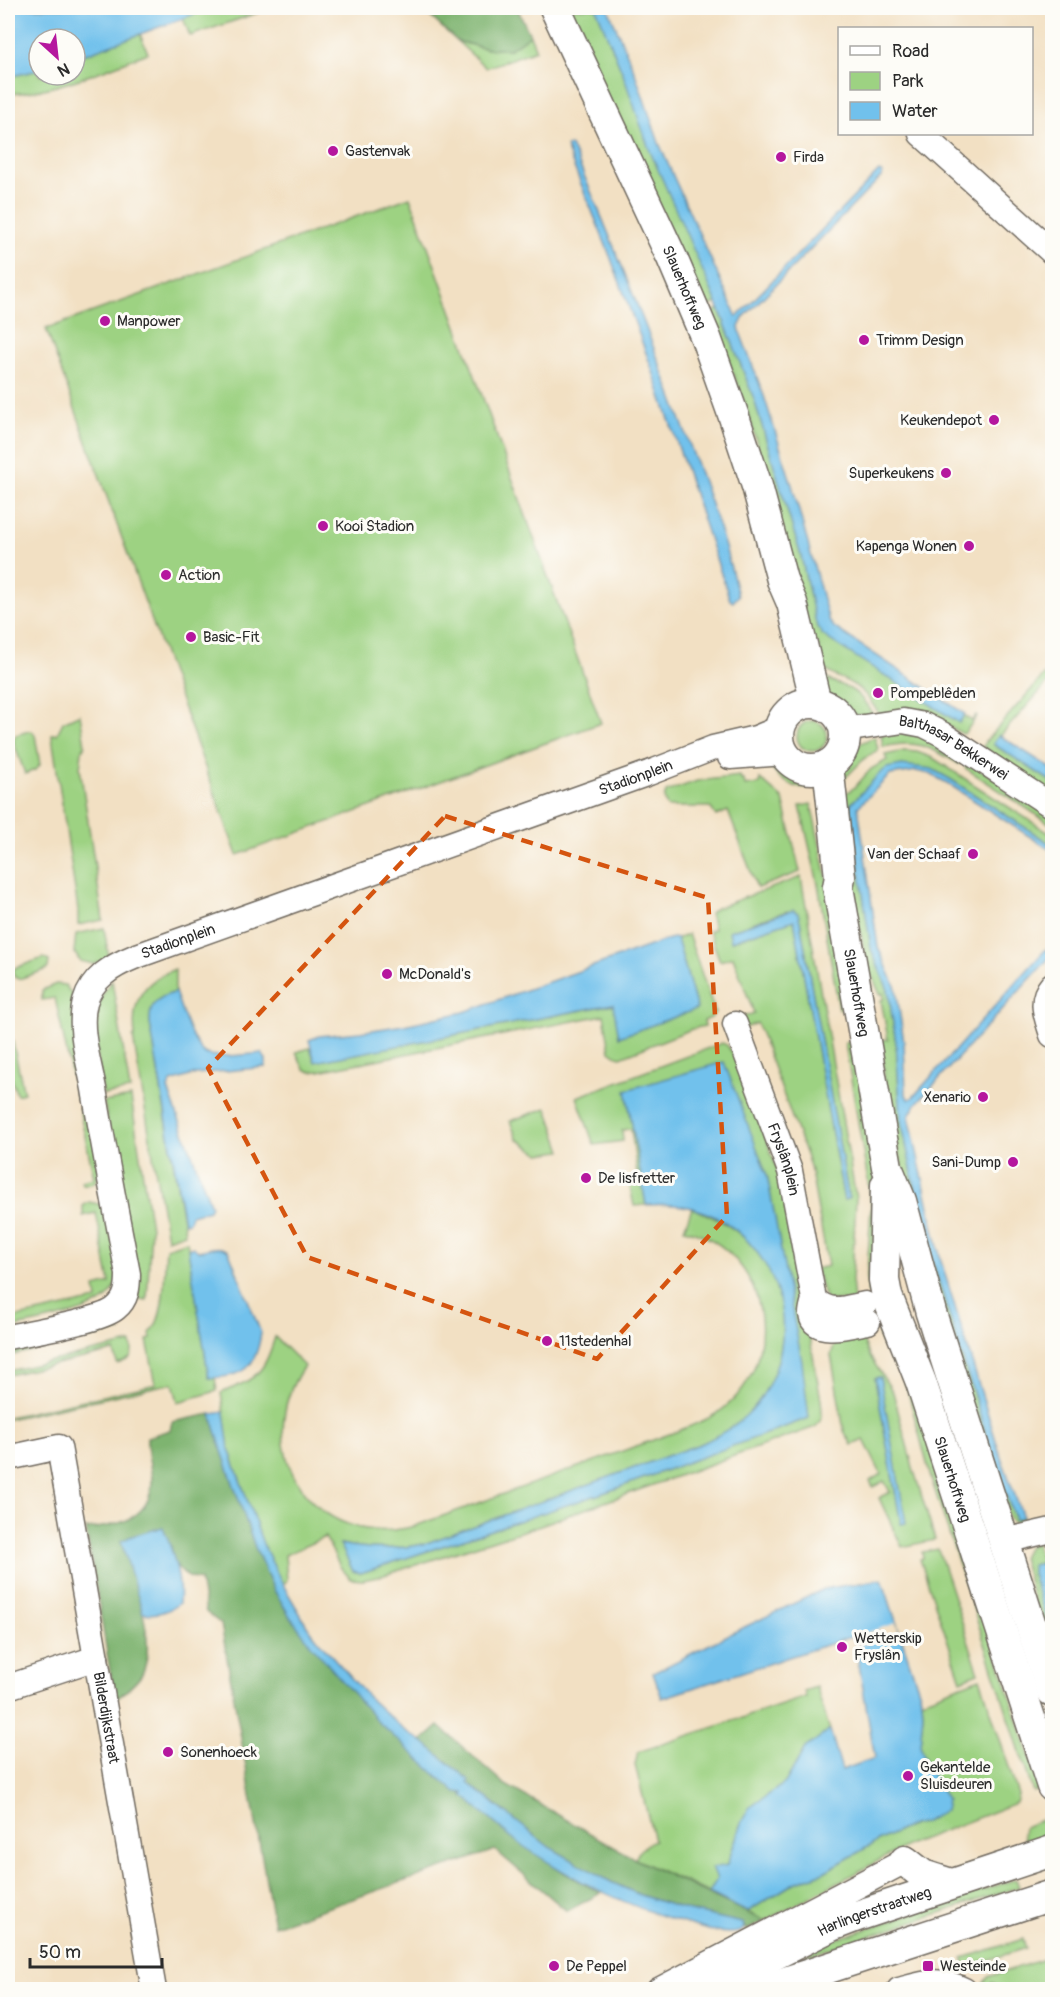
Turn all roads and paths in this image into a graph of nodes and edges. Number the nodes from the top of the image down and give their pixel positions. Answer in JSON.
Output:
{"nodes":[{"id":1,"x":555,"y":8,"type":"edge"},
{"id":2,"x":922,"y":135,"type":"edge"},
{"id":3,"x":1053,"y":252,"type":"edge"},
{"id":4,"x":844,"y":730,"type":"junction"},
{"id":5,"x":801,"y":737,"type":"junction"},
{"id":6,"x":1053,"y":806,"type":"edge"},
{"id":7,"x":1053,"y":985,"type":"edge"},
{"id":8,"x":735,"y":1024,"type":"dead end"},
{"id":9,"x":1053,"y":1035,"type":"edge"},
{"id":10,"x":887,"y":1167,"type":"junction"},
{"id":11,"x":874,"y":1307,"type":"junction"},
{"id":12,"x":8,"y":1337,"type":"edge"},
{"id":13,"x":941,"y":1345,"type":"junction"},
{"id":14,"x":8,"y":1458,"type":"edge"},
{"id":15,"x":1053,"y":1530,"type":"edge"},
{"id":16,"x":1004,"y":1541,"type":"junction"},
{"id":17,"x":96,"y":1658,"type":"junction"},
{"id":18,"x":8,"y":1687,"type":"edge"},
{"id":19,"x":1053,"y":1691,"type":"edge"},
{"id":20,"x":1053,"y":1786,"type":"edge"},
{"id":21,"x":1053,"y":1851,"type":"edge"},
{"id":22,"x":904,"y":1861,"type":"joint"},
{"id":23,"x":951,"y":1884,"type":"junction"},
{"id":24,"x":1053,"y":1895,"type":"edge"},
{"id":25,"x":1021,"y":1905,"type":"junction"},
{"id":26,"x":1053,"y":1910,"type":"edge"},
{"id":27,"x":153,"y":1989,"type":"edge"},
{"id":28,"x":660,"y":1989,"type":"edge"},
{"id":29,"x":704,"y":1989,"type":"edge"},
{"id":30,"x":760,"y":1989,"type":"edge"},
{"id":31,"x":899,"y":1989,"type":"edge"},
{"id":32,"x":964,"y":1989,"type":"edge"}],
"edges":[{"from":1,"to":5,"type":"main road","name":"Slauerhoffweg"},
{"from":2,"to":3,"type":"street"},
{"from":4,"to":5,"type":"main road"},
{"from":4,"to":5,"type":"main road"},
{"from":4,"to":6,"type":"street","name":"Balthasar Bekkerwei"},
{"from":5,"to":10,"type":"main road","name":"Slauerhoffweg"},
{"from":5,"to":12,"type":"street","name":"Stadionplein"},
{"from":7,"to":9,"type":"street"},
{"from":8,"to":11,"type":"street","name":"Fryslânplein"},
{"from":10,"to":11,"type":"main road","name":"Slauerhoffweg"},
{"from":10,"to":13,"type":"main road","name":"Slauerhoffweg"},
{"from":11,"to":13,"type":"main road"},
{"from":11,"to":20,"type":"main road","name":"Slauerhoffweg"},
{"from":13,"to":16,"type":"main road","name":"Slauerhoffweg"},
{"from":14,"to":17,"type":"street","name":"Bilderdijkstraat"},
{"from":15,"to":16,"type":"street"},
{"from":16,"to":19,"type":"main road","name":"Slauerhoffweg"},
{"from":17,"to":18,"type":"street"},
{"from":17,"to":27,"type":"street","name":"Bilderdijkstraat"},
{"from":21,"to":23,"type":"main road","name":"Harlingerstraatweg"},
{"from":22,"to":23,"type":"main road"},
{"from":22,"to":28,"type":"street","name":"Harlingerstraatweg"},
{"from":23,"to":29,"type":"main road","name":"Harlingerstraatweg"},
{"from":24,"to":25,"type":"main road"},
{"from":25,"to":26,"type":"main road"},
{"from":25,"to":30,"type":"main road"},
{"from":31,"to":32,"type":"street"}]}
